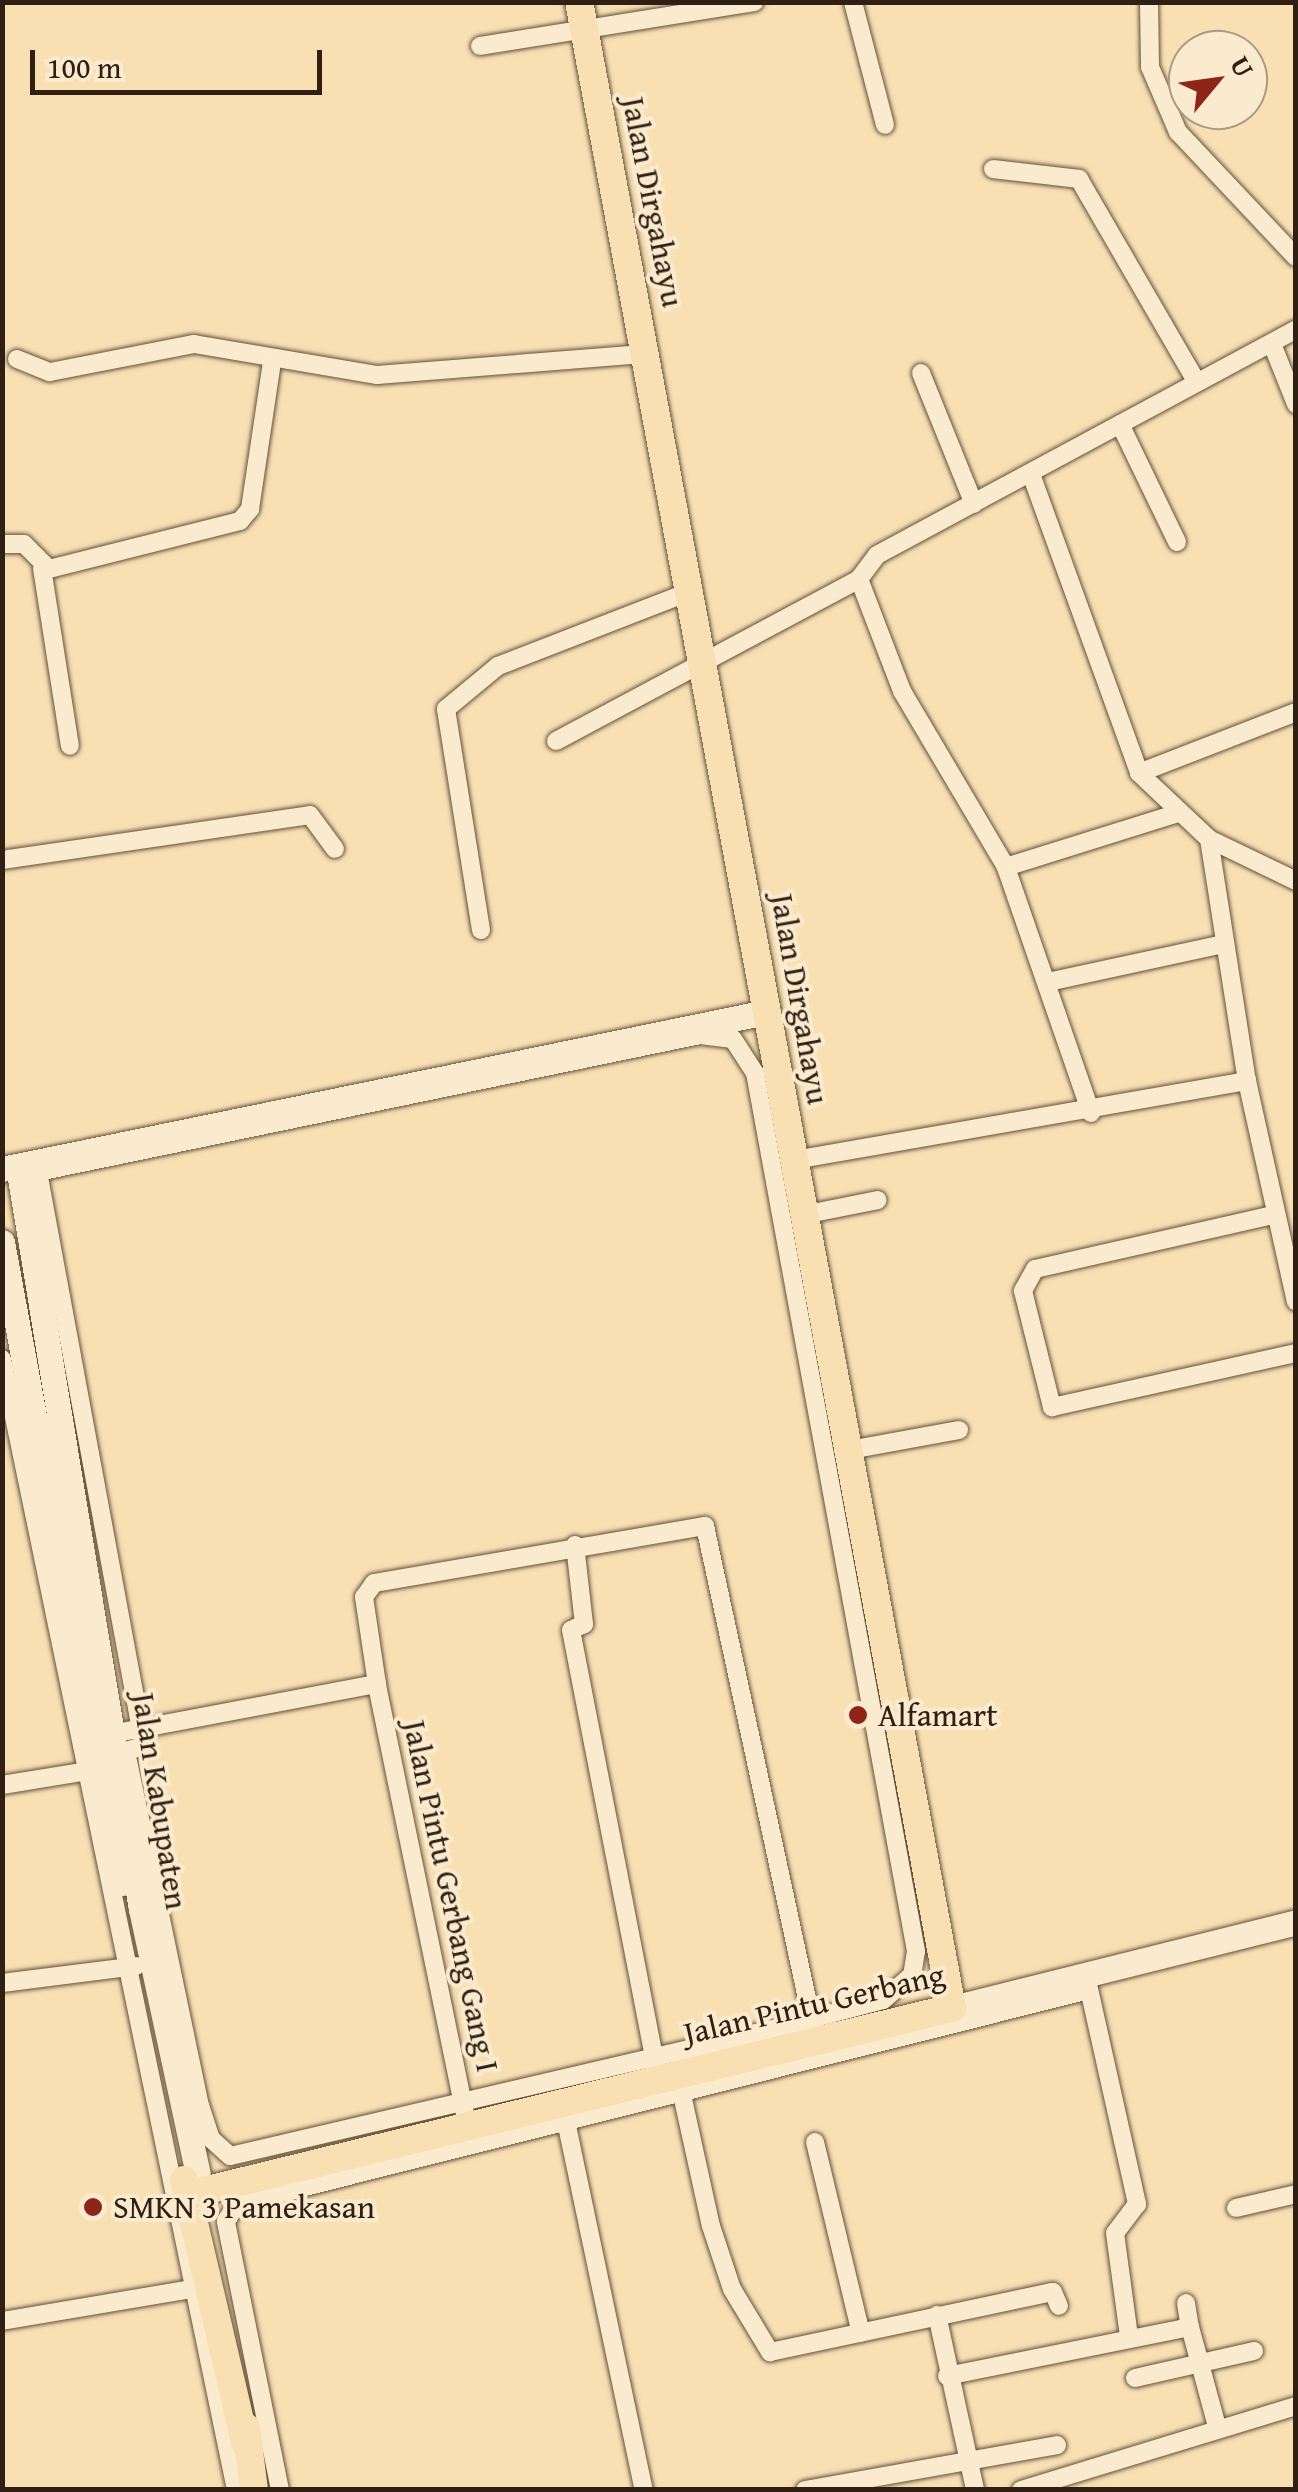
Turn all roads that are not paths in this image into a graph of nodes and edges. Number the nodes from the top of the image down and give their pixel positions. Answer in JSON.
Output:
{"nodes":[{"id":1,"x":579,"y":2,"type":"edge"},
{"id":2,"x":754,"y":2,"type":"edge"},
{"id":3,"x":853,"y":2,"type":"edge"},
{"id":4,"x":1149,"y":2,"type":"edge"},
{"id":5,"x":585,"y":34,"type":"junction"},
{"id":6,"x":480,"y":46,"type":"dead end"},
{"id":7,"x":885,"y":125,"type":"dead end"},
{"id":8,"x":993,"y":169,"type":"dead end"},
{"id":9,"x":1296,"y":257,"type":"edge"},
{"id":10,"x":1296,"y":329,"type":"edge"},
{"id":11,"x":1272,"y":344,"type":"junction"},
{"id":12,"x":646,"y":354,"type":"junction"},
{"id":13,"x":18,"y":359,"type":"dead end"},
{"id":14,"x":272,"y":362,"type":"junction"},
{"id":15,"x":921,"y":373,"type":"dead end"},
{"id":16,"x":1196,"y":381,"type":"junction"},
{"id":17,"x":1296,"y":404,"type":"edge"},
{"id":18,"x":1120,"y":424,"type":"junction"},
{"id":19,"x":1031,"y":474,"type":"junction"},
{"id":20,"x":974,"y":504,"type":"junction"},
{"id":21,"x":1177,"y":542,"type":"dead end"},
{"id":22,"x":2,"y":544,"type":"edge"},
{"id":23,"x":42,"y":568,"type":"junction"},
{"id":24,"x":859,"y":578,"type":"junction"},
{"id":25,"x":691,"y":591,"type":"junction"},
{"id":26,"x":704,"y":660,"type":"junction"},
{"id":27,"x":1296,"y":712,"type":"edge"},
{"id":28,"x":556,"y":741,"type":"dead end"},
{"id":29,"x":70,"y":746,"type":"dead end"},
{"id":30,"x":1139,"y":773,"type":"junction"},
{"id":31,"x":1178,"y":813,"type":"junction"},
{"id":32,"x":1209,"y":839,"type":"junction"},
{"id":33,"x":335,"y":848,"type":"dead end"},
{"id":34,"x":2,"y":860,"type":"edge"},
{"id":35,"x":1006,"y":866,"type":"junction"},
{"id":36,"x":1296,"y":881,"type":"edge"},
{"id":37,"x":481,"y":930,"type":"dead end"},
{"id":38,"x":1224,"y":944,"type":"junction"},
{"id":39,"x":1048,"y":982,"type":"junction"},
{"id":40,"x":766,"y":1012,"type":"junction"},
{"id":41,"x":1247,"y":1081,"type":"junction"},
{"id":42,"x":1091,"y":1113,"type":"junction"},
{"id":43,"x":794,"y":1160,"type":"junction"},
{"id":44,"x":10,"y":1168,"type":"edge"},
{"id":45,"x":878,"y":1200,"type":"dead end"},
{"id":46,"x":1273,"y":1214,"type":"junction"},
{"id":47,"x":803,"y":1215,"type":"junction"},
{"id":48,"x":2,"y":1242,"type":"edge"},
{"id":49,"x":1296,"y":1302,"type":"edge"},
{"id":50,"x":1296,"y":1352,"type":"edge"},
{"id":51,"x":2,"y":1360,"type":"edge"},
{"id":52,"x":960,"y":1430,"type":"dead end"},
{"id":53,"x":844,"y":1451,"type":"junction"},
{"id":54,"x":575,"y":1545,"type":"junction"},
{"id":55,"x":377,"y":1684,"type":"junction"},
{"id":56,"x":116,"y":1734,"type":"junction"},
{"id":57,"x":101,"y":1770,"type":"junction"},
{"id":58,"x":2,"y":1785,"type":"edge"},
{"id":59,"x":1296,"y":1922,"type":"edge"},
{"id":60,"x":130,"y":1967,"type":"junction"},
{"id":61,"x":1087,"y":1982,"type":"junction"},
{"id":62,"x":2,"y":1983,"type":"edge"},
{"id":63,"x":952,"y":2008,"type":"junction"},
{"id":64,"x":814,"y":2030,"type":"junction"},
{"id":65,"x":668,"y":2074,"type":"junction"},
{"id":66,"x":564,"y":2108,"type":"junction"},
{"id":67,"x":465,"y":2112,"type":"junction"},
{"id":68,"x":815,"y":2142,"type":"dead end"},
{"id":69,"x":193,"y":2184,"type":"junction"},
{"id":70,"x":1296,"y":2194,"type":"edge"},
{"id":71,"x":1236,"y":2208,"type":"dead end"},
{"id":72,"x":206,"y":2287,"type":"junction"},
{"id":73,"x":1186,"y":2303,"type":"dead end"},
{"id":74,"x":1059,"y":2306,"type":"dead end"},
{"id":75,"x":937,"y":2314,"type":"junction"},
{"id":76,"x":2,"y":2322,"type":"edge"},
{"id":77,"x":1190,"y":2327,"type":"junction"},
{"id":78,"x":861,"y":2333,"type":"junction"},
{"id":79,"x":1130,"y":2336,"type":"junction"},
{"id":80,"x":1254,"y":2351,"type":"dead end"},
{"id":81,"x":1199,"y":2365,"type":"junction"},
{"id":82,"x":946,"y":2376,"type":"junction"},
{"id":83,"x":1135,"y":2378,"type":"dead end"},
{"id":84,"x":1296,"y":2406,"type":"edge"},
{"id":85,"x":1216,"y":2423,"type":"junction"},
{"id":86,"x":1057,"y":2444,"type":"dead end"},
{"id":87,"x":970,"y":2466,"type":"junction"},
{"id":88,"x":236,"y":2490,"type":"edge"},
{"id":89,"x":254,"y":2490,"type":"edge"},
{"id":90,"x":280,"y":2490,"type":"edge"},
{"id":91,"x":644,"y":2490,"type":"edge"},
{"id":92,"x":805,"y":2490,"type":"edge"},
{"id":93,"x":975,"y":2490,"type":"edge"},
{"id":94,"x":1021,"y":2490,"type":"edge"}],
"edges":[{"from":1,"to":5,"type":"main road","name":"Jalan Dirgahayu"},
{"from":2,"to":5,"type":"street"},
{"from":3,"to":7,"type":"street"},
{"from":4,"to":9,"type":"street"},
{"from":5,"to":6,"type":"street"},
{"from":5,"to":12,"type":"main road","name":"Jalan Dirgahayu"},
{"from":8,"to":16,"type":"street"},
{"from":10,"to":11,"type":"street"},
{"from":11,"to":16,"type":"street"},
{"from":11,"to":17,"type":"street"},
{"from":12,"to":14,"type":"street"},
{"from":12,"to":25,"type":"main road","name":"Jalan Dirgahayu"},
{"from":13,"to":14,"type":"street"},
{"from":14,"to":23,"type":"street"},
{"from":15,"to":20,"type":"street"},
{"from":16,"to":18,"type":"street"},
{"from":18,"to":19,"type":"street"},
{"from":18,"to":21,"type":"street"},
{"from":19,"to":20,"type":"street"},
{"from":19,"to":30,"type":"street"},
{"from":20,"to":24,"type":"street"},
{"from":22,"to":23,"type":"street"},
{"from":23,"to":29,"type":"street"},
{"from":24,"to":26,"type":"street"},
{"from":24,"to":35,"type":"street"},
{"from":25,"to":26,"type":"main road","name":"Jalan Dirgahayu"},
{"from":25,"to":37,"type":"street"},
{"from":26,"to":28,"type":"street"},
{"from":26,"to":40,"type":"main road","name":"Jalan Dirgahayu"},
{"from":27,"to":30,"type":"street"},
{"from":30,"to":31,"type":"street"},
{"from":31,"to":32,"type":"street"},
{"from":31,"to":35,"type":"street"},
{"from":32,"to":36,"type":"street"},
{"from":32,"to":38,"type":"street"},
{"from":33,"to":34,"type":"street"},
{"from":35,"to":39,"type":"street"},
{"from":38,"to":39,"type":"street"},
{"from":38,"to":41,"type":"street"},
{"from":39,"to":42,"type":"street"},
{"from":40,"to":43,"type":"main road","name":"Jalan Dirgahayu"},
{"from":40,"to":44,"type":"street"},
{"from":41,"to":42,"type":"street"},
{"from":41,"to":46,"type":"street"},
{"from":42,"to":43,"type":"street"},
{"from":43,"to":47,"type":"main road","name":"Jalan Dirgahayu"},
{"from":44,"to":56,"type":"street","name":"Jalan Kabupaten"},
{"from":45,"to":47,"type":"street"},
{"from":46,"to":49,"type":"street"},
{"from":46,"to":50,"type":"street"},
{"from":47,"to":53,"type":"main road","name":"Jalan Dirgahayu"},
{"from":48,"to":56,"type":"street","name":"Jalan Kabupaten"},
{"from":51,"to":57,"type":"street"},
{"from":52,"to":53,"type":"street"},
{"from":53,"to":63,"type":"main road","name":"Jalan Dirgahayu"},
{"from":54,"to":55,"type":"street","name":"Jalan Pintu Gerbang Gang I"},
{"from":54,"to":64,"type":"street"},
{"from":54,"to":65,"type":"street"},
{"from":55,"to":56,"type":"street"},
{"from":55,"to":67,"type":"street","name":"Jalan Pintu Gerbang Gang I"},
{"from":56,"to":57,"type":"street","name":"Jalan Kabupaten"},
{"from":56,"to":64,"type":"street"},
{"from":56,"to":67,"type":"street"},
{"from":57,"to":58,"type":"street"},
{"from":57,"to":60,"type":"street","name":"Jalan Kabupaten"},
{"from":57,"to":69,"type":"street","name":"Jalan Kabupaten"},
{"from":59,"to":61,"type":"street","name":"Jalan Pintu Gerbang"},
{"from":60,"to":62,"type":"street"},
{"from":60,"to":69,"type":"street","name":"Jalan Kabupaten"},
{"from":60,"to":72,"type":"street"},
{"from":61,"to":63,"type":"street","name":"Jalan Pintu Gerbang"},
{"from":61,"to":65,"type":"street"},
{"from":61,"to":79,"type":"street"},
{"from":63,"to":64,"type":"main road","name":"Jalan Pintu Gerbang"},
{"from":64,"to":65,"type":"main road","name":"Jalan Pintu Gerbang"},
{"from":65,"to":66,"type":"main road","name":"Jalan Pintu Gerbang"},
{"from":65,"to":67,"type":"street"},
{"from":65,"to":78,"type":"street"},
{"from":66,"to":67,"type":"main road","name":"Jalan Pintu Gerbang"},
{"from":66,"to":90,"type":"street"},
{"from":66,"to":91,"type":"street"},
{"from":67,"to":69,"type":"main road","name":"Jalan Pintu Gerbang"},
{"from":68,"to":78,"type":"street"},
{"from":69,"to":72,"type":"main road","name":"Jalan Kabupaten"},
{"from":70,"to":71,"type":"street"},
{"from":72,"to":76,"type":"street"},
{"from":72,"to":88,"type":"street"},
{"from":72,"to":89,"type":"main road","name":"Jalan Kabupaten"},
{"from":73,"to":77,"type":"street"},
{"from":74,"to":75,"type":"street"},
{"from":75,"to":78,"type":"street"},
{"from":75,"to":82,"type":"street"},
{"from":77,"to":79,"type":"street"},
{"from":77,"to":81,"type":"street"},
{"from":79,"to":82,"type":"street"},
{"from":80,"to":81,"type":"street"},
{"from":81,"to":83,"type":"street"},
{"from":81,"to":85,"type":"street"},
{"from":82,"to":87,"type":"street"},
{"from":84,"to":85,"type":"street"},
{"from":85,"to":94,"type":"street"},
{"from":86,"to":87,"type":"street"},
{"from":87,"to":92,"type":"street"},
{"from":87,"to":93,"type":"street"}]}
